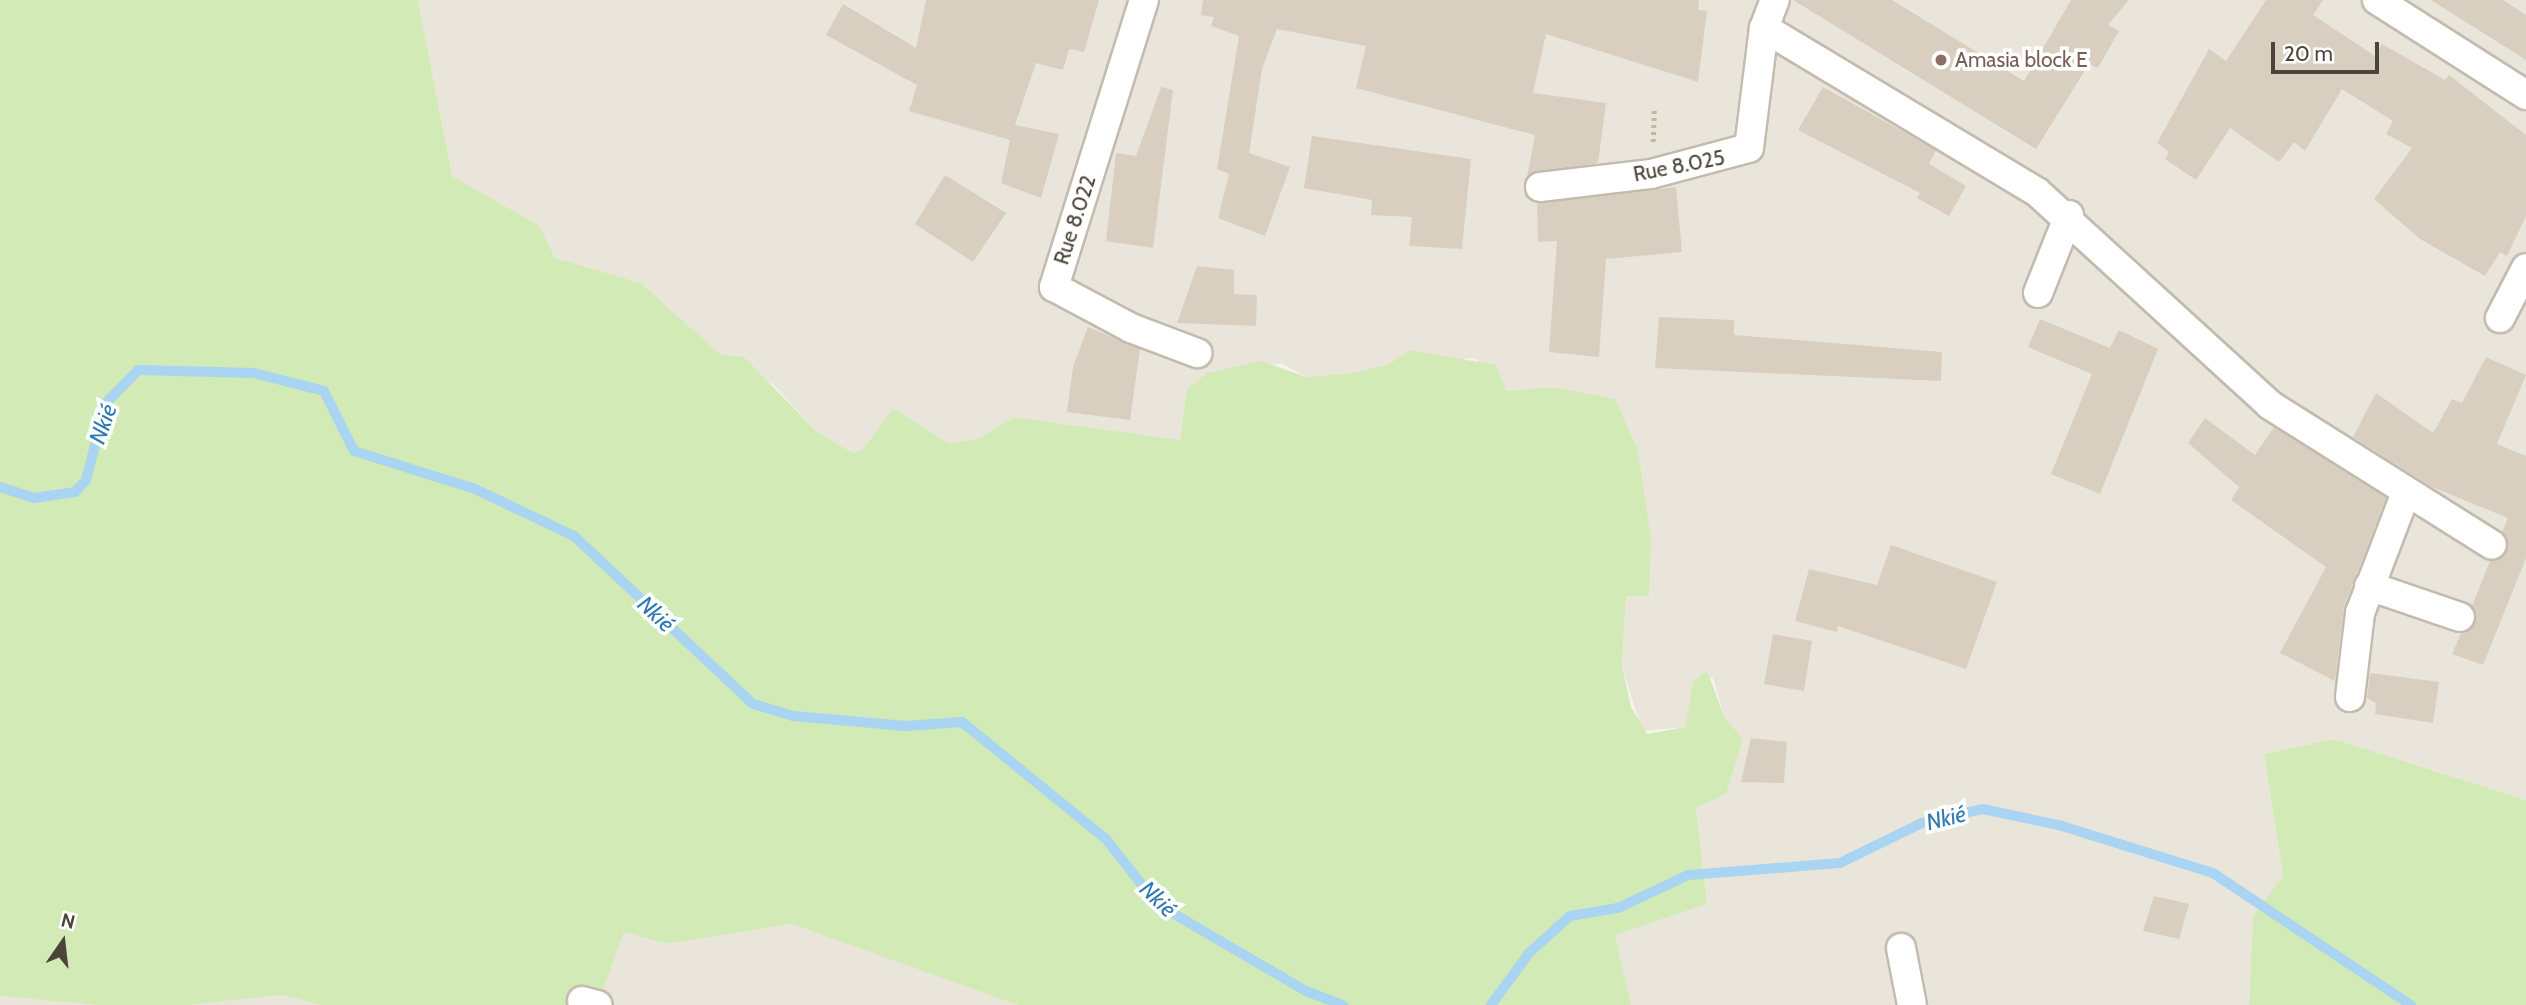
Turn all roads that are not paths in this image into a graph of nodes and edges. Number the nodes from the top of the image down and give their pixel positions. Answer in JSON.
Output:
{"nodes":[{"id":1,"x":1144,"y":0,"type":"edge"},
{"id":2,"x":1775,"y":0,"type":"edge"},
{"id":3,"x":2377,"y":0,"type":"edge"},
{"id":4,"x":1764,"y":29,"type":"junction"},
{"id":5,"x":2526,"y":95,"type":"edge"},
{"id":6,"x":1540,"y":187,"type":"dead end"},
{"id":7,"x":2068,"y":215,"type":"junction"},
{"id":8,"x":2526,"y":268,"type":"edge"},
{"id":9,"x":2038,"y":293,"type":"dead end"},
{"id":10,"x":2500,"y":318,"type":"dead end"},
{"id":11,"x":1197,"y":353,"type":"dead end"},
{"id":12,"x":2405,"y":495,"type":"junction"},
{"id":13,"x":2492,"y":545,"type":"dead end"},
{"id":14,"x":2369,"y":586,"type":"junction"},
{"id":15,"x":2460,"y":617,"type":"dead end"},
{"id":16,"x":2350,"y":697,"type":"dead end"},
{"id":17,"x":1901,"y":948,"type":"dead end"},
{"id":18,"x":1912,"y":1005,"type":"edge"}],
"edges":[{"from":1,"to":11,"type":"street","name":"Rue 8.022"},
{"from":2,"to":4,"type":"street","name":"Rue 8.025"},
{"from":3,"to":5,"type":"street"},
{"from":4,"to":6,"type":"street","name":"Rue 8.025"},
{"from":4,"to":7,"type":"street"},
{"from":7,"to":9,"type":"street"},
{"from":7,"to":12,"type":"street"},
{"from":8,"to":10,"type":"street"},
{"from":12,"to":13,"type":"street"},
{"from":12,"to":14,"type":"street"},
{"from":14,"to":15,"type":"street"},
{"from":14,"to":16,"type":"street"},
{"from":17,"to":18,"type":"street"}]}
